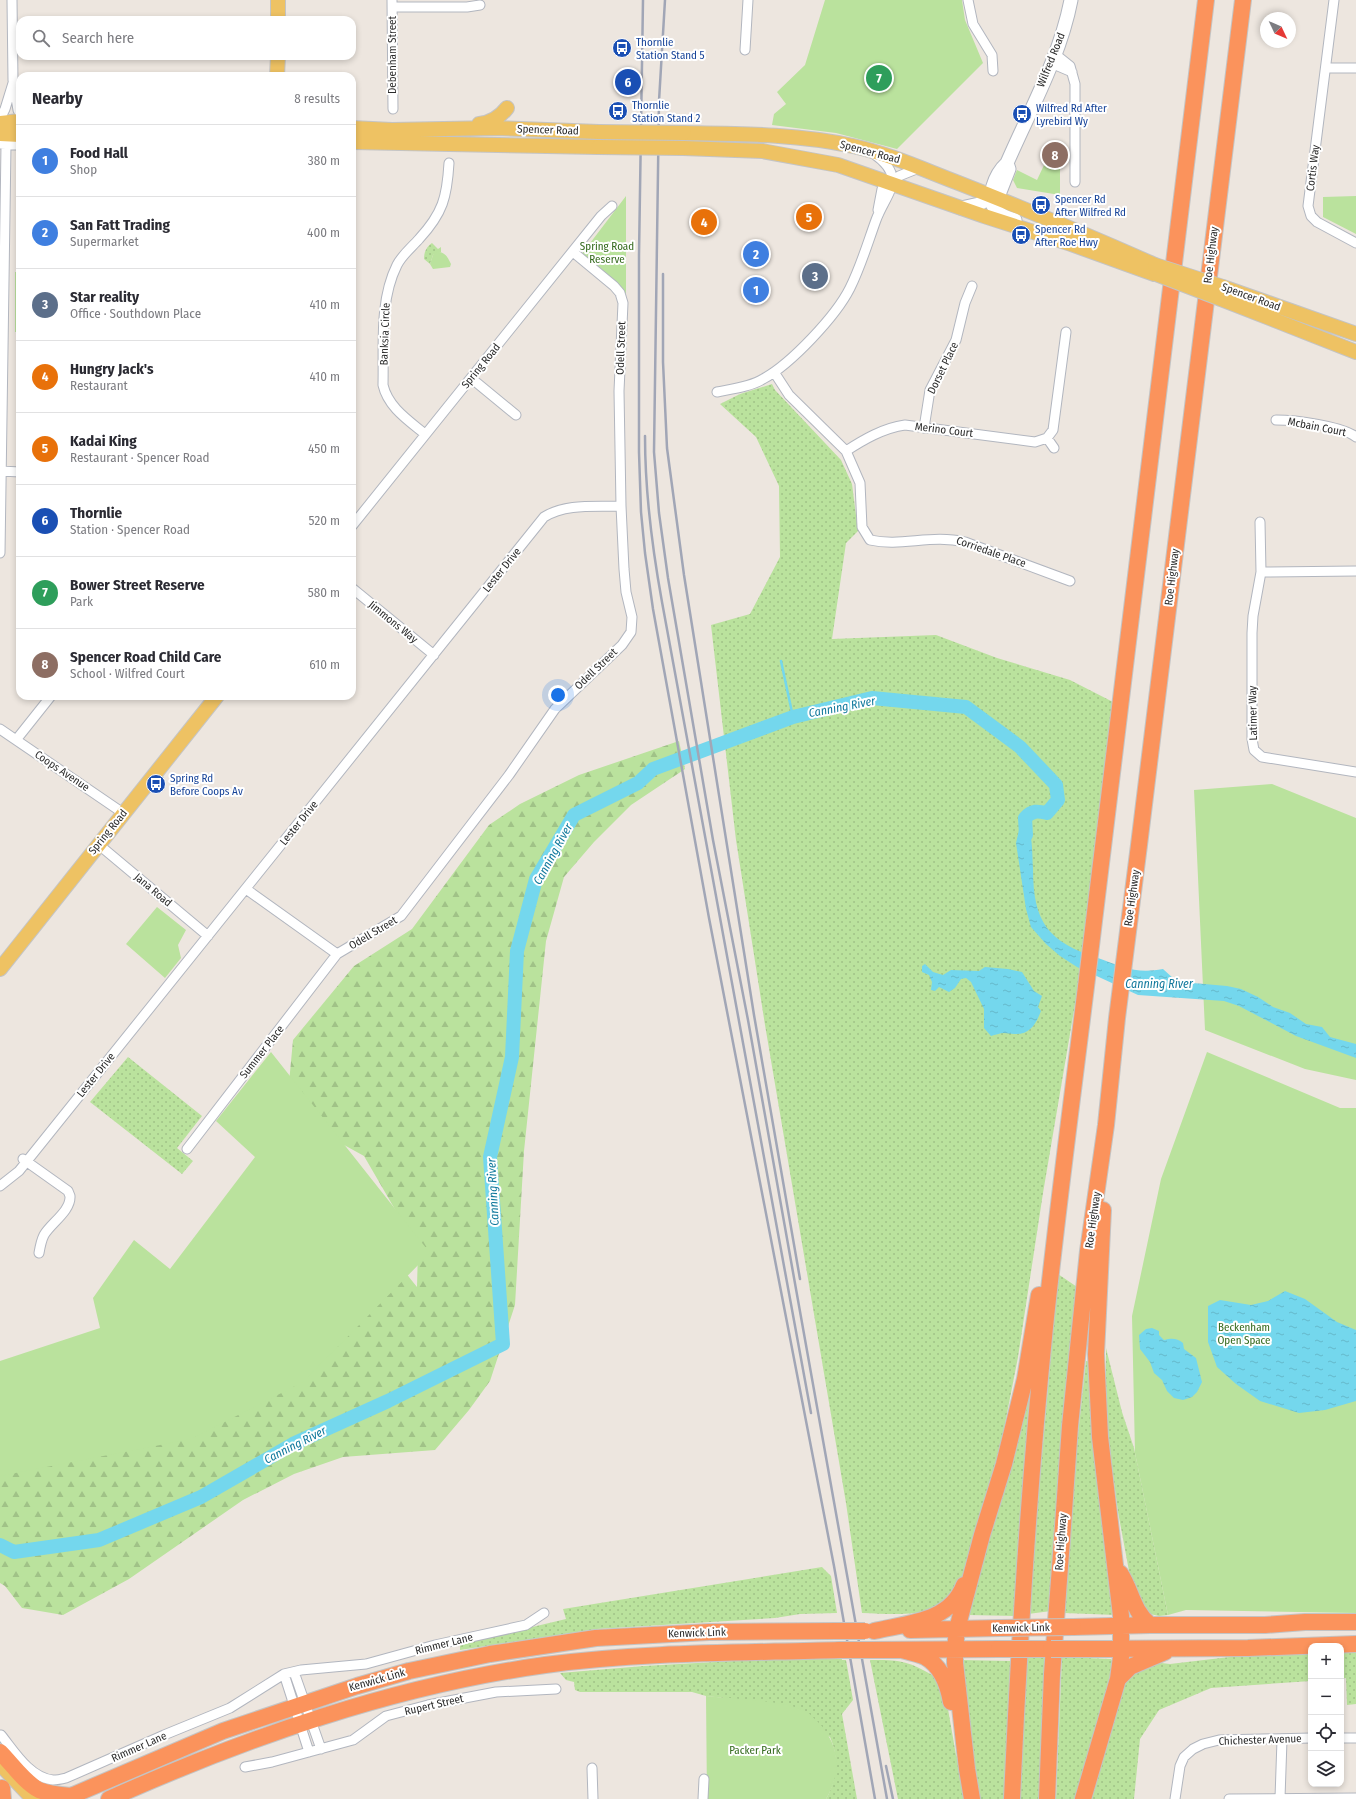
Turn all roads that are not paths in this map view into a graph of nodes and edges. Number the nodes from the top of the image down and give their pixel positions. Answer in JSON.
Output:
{"nodes":[{"id":1,"x":12,"y":0,"type":"edge"},
{"id":2,"x":278,"y":0,"type":"edge"},
{"id":3,"x":748,"y":0,"type":"edge"},
{"id":4,"x":968,"y":0,"type":"edge"},
{"id":5,"x":1071,"y":0,"type":"edge"},
{"id":6,"x":1206,"y":0,"type":"edge"},
{"id":7,"x":1243,"y":0,"type":"edge"},
{"id":8,"x":1334,"y":0,"type":"edge"},
{"id":9,"x":392,"y":4,"type":"edge"},
{"id":10,"x":480,"y":5,"type":"dead end"},
{"id":11,"x":278,"y":16,"type":"edge"},
{"id":12,"x":745,"y":50,"type":"dead end"},
{"id":13,"x":1053,"y":58,"type":"junction"},
{"id":14,"x":278,"y":60,"type":"edge"},
{"id":15,"x":1326,"y":68,"type":"junction"},
{"id":16,"x":1356,"y":68,"type":"edge"},
{"id":17,"x":993,"y":71,"type":"dead end"},
{"id":18,"x":277,"y":72,"type":"edge"},
{"id":19,"x":14,"y":80,"type":"junction"},
{"id":20,"x":16,"y":95,"type":"edge"},
{"id":21,"x":507,"y":108,"type":"dead end"},
{"id":22,"x":392,"y":109,"type":"dead end"},
{"id":23,"x":0,"y":119,"type":"edge"},
{"id":24,"x":16,"y":122,"type":"edge"},
{"id":25,"x":0,"y":123,"type":"edge"},
{"id":26,"x":356,"y":128,"type":"edge"},
{"id":27,"x":413,"y":129,"type":"junction"},
{"id":28,"x":744,"y":135,"type":"junction"},
{"id":29,"x":16,"y":136,"type":"edge"},
{"id":30,"x":2,"y":141,"type":"edge"},
{"id":31,"x":356,"y":143,"type":"edge"},
{"id":32,"x":16,"y":144,"type":"edge"},
{"id":33,"x":367,"y":144,"type":"junction"},
{"id":34,"x":356,"y":147,"type":"edge"},
{"id":35,"x":868,"y":150,"type":"junction"},
{"id":36,"x":449,"y":162,"type":"dead end"},
{"id":37,"x":823,"y":162,"type":"junction"},
{"id":38,"x":919,"y":168,"type":"junction"},
{"id":39,"x":892,"y":182,"type":"junction"},
{"id":40,"x":1076,"y":182,"type":"dead end"},
{"id":41,"x":993,"y":197,"type":"junction"},
{"id":42,"x":612,"y":206,"type":"dead end"},
{"id":43,"x":961,"y":208,"type":"junction"},
{"id":44,"x":1356,"y":243,"type":"edge"},
{"id":45,"x":1072,"y":244,"type":"junction"},
{"id":46,"x":573,"y":252,"type":"junction"},
{"id":47,"x":1154,"y":269,"type":"junction"},
{"id":48,"x":972,"y":286,"type":"dead end"},
{"id":49,"x":1222,"y":293,"type":"junction"},
{"id":50,"x":1066,"y":332,"type":"dead end"},
{"id":51,"x":1356,"y":334,"type":"edge"},
{"id":52,"x":1356,"y":352,"type":"edge"},
{"id":53,"x":774,"y":372,"type":"junction"},
{"id":54,"x":471,"y":378,"type":"junction"},
{"id":55,"x":717,"y":392,"type":"dead end"},
{"id":56,"x":516,"y":415,"type":"dead end"},
{"id":57,"x":1276,"y":420,"type":"dead end"},
{"id":58,"x":924,"y":428,"type":"junction"},
{"id":59,"x":425,"y":434,"type":"junction"},
{"id":60,"x":1356,"y":437,"type":"edge"},
{"id":61,"x":1047,"y":438,"type":"junction"},
{"id":62,"x":1054,"y":448,"type":"dead end"},
{"id":63,"x":846,"y":451,"type":"junction"},
{"id":64,"x":1,"y":471,"type":"junction"},
{"id":65,"x":16,"y":472,"type":"edge"},
{"id":66,"x":621,"y":506,"type":"junction"},
{"id":67,"x":356,"y":521,"type":"edge"},
{"id":68,"x":0,"y":522,"type":"edge"},
{"id":69,"x":1260,"y":522,"type":"dead end"},
{"id":70,"x":0,"y":553,"type":"edge"},
{"id":71,"x":1356,"y":571,"type":"edge"},
{"id":72,"x":1261,"y":572,"type":"junction"},
{"id":73,"x":1070,"y":581,"type":"dead end"},
{"id":74,"x":356,"y":591,"type":"edge"},
{"id":75,"x":434,"y":655,"type":"junction"},
{"id":76,"x":48,"y":700,"type":"edge"},
{"id":77,"x":214,"y":700,"type":"edge"},
{"id":78,"x":0,"y":729,"type":"edge"},
{"id":79,"x":16,"y":740,"type":"junction"},
{"id":80,"x":1356,"y":772,"type":"edge"},
{"id":81,"x":123,"y":813,"type":"junction"},
{"id":82,"x":98,"y":844,"type":"junction"},
{"id":83,"x":246,"y":890,"type":"junction"},
{"id":84,"x":208,"y":936,"type":"junction"},
{"id":85,"x":337,"y":954,"type":"junction"},
{"id":86,"x":0,"y":969,"type":"edge"},
{"id":87,"x":1068,"y":1124,"type":"junction"},
{"id":88,"x":1106,"y":1125,"type":"junction"},
{"id":89,"x":187,"y":1149,"type":"dead end"},
{"id":90,"x":25,"y":1160,"type":"junction"},
{"id":91,"x":0,"y":1186,"type":"edge"},
{"id":92,"x":39,"y":1253,"type":"dead end"},
{"id":93,"x":982,"y":1535,"type":"junction"},
{"id":94,"x":1115,"y":1565,"type":"junction"},
{"id":95,"x":544,"y":1613,"type":"dead end"},
{"id":96,"x":1356,"y":1622,"type":"edge"},
{"id":97,"x":1150,"y":1625,"type":"junction"},
{"id":98,"x":1122,"y":1626,"type":"junction"},
{"id":99,"x":957,"y":1629,"type":"junction"},
{"id":100,"x":870,"y":1631,"type":"junction"},
{"id":101,"x":1356,"y":1644,"type":"edge"},
{"id":102,"x":1121,"y":1649,"type":"junction"},
{"id":103,"x":1170,"y":1649,"type":"junction"},
{"id":104,"x":901,"y":1650,"type":"junction"},
{"id":105,"x":955,"y":1650,"type":"junction"},
{"id":106,"x":294,"y":1672,"type":"junction"},
{"id":107,"x":284,"y":1674,"type":"junction"},
{"id":108,"x":1118,"y":1678,"type":"junction"},
{"id":109,"x":556,"y":1689,"type":"dead end"},
{"id":110,"x":299,"y":1705,"type":"junction"},
{"id":111,"x":305,"y":1722,"type":"junction"},
{"id":112,"x":1,"y":1735,"type":"edge"},
{"id":113,"x":1308,"y":1738,"type":"edge"},
{"id":114,"x":1344,"y":1738,"type":"edge"},
{"id":115,"x":1356,"y":1738,"type":"edge"},
{"id":116,"x":1282,"y":1740,"type":"junction"},
{"id":117,"x":321,"y":1750,"type":"junction"},
{"id":118,"x":0,"y":1752,"type":"edge"},
{"id":119,"x":310,"y":1752,"type":"junction"},
{"id":120,"x":0,"y":1764,"type":"edge"},
{"id":121,"x":245,"y":1767,"type":"dead end"},
{"id":122,"x":592,"y":1768,"type":"dead end"},
{"id":123,"x":967,"y":1769,"type":"junction"},
{"id":124,"x":156,"y":1778,"type":"junction"},
{"id":125,"x":704,"y":1779,"type":"dead end"},
{"id":126,"x":68,"y":1798,"type":"edge"},
{"id":127,"x":1280,"y":1798,"type":"edge"},
{"id":128,"x":1356,"y":1798,"type":"edge"},
{"id":129,"x":33,"y":1799,"type":"edge"},
{"id":130,"x":109,"y":1799,"type":"edge"},
{"id":131,"x":130,"y":1799,"type":"edge"},
{"id":132,"x":593,"y":1799,"type":"edge"},
{"id":133,"x":703,"y":1799,"type":"edge"},
{"id":134,"x":972,"y":1799,"type":"edge"},
{"id":135,"x":1012,"y":1799,"type":"edge"},
{"id":136,"x":1047,"y":1799,"type":"edge"},
{"id":137,"x":1083,"y":1799,"type":"edge"},
{"id":138,"x":1175,"y":1799,"type":"edge"},
{"id":139,"x":1229,"y":1799,"type":"edge"}],
"edges":[{"from":1,"to":19,"type":"street"},
{"from":2,"to":11,"type":"main road"},
{"from":3,"to":12,"type":"street"},
{"from":4,"to":17,"type":"street"},
{"from":5,"to":13,"type":"main road","name":"Wilfred Road"},
{"from":6,"to":87,"type":"highway"},
{"from":7,"to":88,"type":"highway","name":"Roe Highway"},
{"from":8,"to":15,"type":"street","name":"Cortis Way"},
{"from":9,"to":10,"type":"street"},
{"from":9,"to":22,"type":"street","name":"Debenham Street"},
{"from":13,"to":40,"type":"street"},
{"from":13,"to":41,"type":"main road","name":"Wilfred Road"},
{"from":14,"to":18,"type":"main road"},
{"from":15,"to":16,"type":"street"},
{"from":15,"to":44,"type":"street","name":"Cortis Way"},
{"from":19,"to":20,"type":"street"},
{"from":19,"to":23,"type":"street"},
{"from":21,"to":27,"type":"main road"},
{"from":24,"to":25,"type":"main road"},
{"from":26,"to":27,"type":"main road","name":"Spencer Road"},
{"from":27,"to":28,"type":"main road","name":"Spencer Road","bridge":true},
{"from":28,"to":35,"type":"main road","name":"Spencer Road"},
{"from":28,"to":37,"type":"main road"},
{"from":29,"to":30,"type":"main road"},
{"from":30,"to":32,"type":"street"},
{"from":30,"to":64,"type":"street"},
{"from":31,"to":33,"type":"main road","name":"Spencer Road"},
{"from":33,"to":34,"type":"main road"},
{"from":33,"to":37,"type":"main road","name":"Spencer Road","bridge":true},
{"from":35,"to":38,"type":"main road","name":"Spencer Road"},
{"from":35,"to":39,"type":"street"},
{"from":36,"to":59,"type":"street","name":"Banksia Circle"},
{"from":37,"to":39,"type":"main road","name":"Spencer Road"},
{"from":38,"to":39,"type":"street"},
{"from":38,"to":41,"type":"main road","name":"Spencer Road"},
{"from":39,"to":43,"type":"main road","name":"Spencer Road"},
{"from":39,"to":53,"type":"street"},
{"from":41,"to":43,"type":"main road"},
{"from":41,"to":45,"type":"main road"},
{"from":41,"to":47,"type":"main road","name":"Spencer Road"},
{"from":42,"to":46,"type":"street","name":"Spring Road"},
{"from":43,"to":45,"type":"main road","name":"Spencer Road"},
{"from":45,"to":47,"type":"main road","name":"Spencer Road"},
{"from":46,"to":54,"type":"street","name":"Spring Road"},
{"from":46,"to":66,"type":"street","name":"Odell Street"},
{"from":47,"to":49,"type":"main road","name":"Spencer Road","bridge":true},
{"from":48,"to":58,"type":"street","name":"Dorset Place"},
{"from":49,"to":51,"type":"main road","name":"Spencer Road"},
{"from":49,"to":52,"type":"main road","name":"Spencer Road"},
{"from":50,"to":61,"type":"street"},
{"from":53,"to":55,"type":"street"},
{"from":53,"to":63,"type":"street","name":"Corriedale Place"},
{"from":54,"to":56,"type":"street"},
{"from":54,"to":59,"type":"street","name":"Spring Road"},
{"from":57,"to":60,"type":"street","name":"Mcbain Court"},
{"from":58,"to":61,"type":"street","name":"Merino Court"},
{"from":58,"to":63,"type":"street","name":"Merino Court"},
{"from":59,"to":67,"type":"street","name":"Spring Road"},
{"from":61,"to":62,"type":"street"},
{"from":63,"to":73,"type":"street","name":"Corriedale Place"},
{"from":64,"to":65,"type":"street"},
{"from":64,"to":68,"type":"street"},
{"from":66,"to":75,"type":"street","name":"Lester Drive"},
{"from":66,"to":85,"type":"street","name":"Odell Street"},
{"from":68,"to":70,"type":"street"},
{"from":69,"to":72,"type":"street","name":"Latimer Way"},
{"from":71,"to":72,"type":"street"},
{"from":72,"to":80,"type":"street","name":"Latimer Way"},
{"from":74,"to":75,"type":"street","name":"Jimmons Way"},
{"from":75,"to":83,"type":"street","name":"Lester Drive"},
{"from":76,"to":79,"type":"street"},
{"from":77,"to":81,"type":"main road","name":"Spring Road"},
{"from":78,"to":79,"type":"street","name":"Coops Avenue"},
{"from":79,"to":81,"type":"street","name":"Coops Avenue"},
{"from":81,"to":82,"type":"main road","name":"Spring Road"},
{"from":82,"to":84,"type":"street","name":"Jana Road"},
{"from":82,"to":86,"type":"main road","name":"Spring Road"},
{"from":83,"to":84,"type":"street","name":"Lester Drive"},
{"from":83,"to":85,"type":"street","name":"Odell Street"},
{"from":84,"to":90,"type":"street","name":"Lester Drive"},
{"from":85,"to":89,"type":"street","name":"Summer Place"},
{"from":87,"to":93,"type":"highway"},
{"from":87,"to":135,"type":"highway"},
{"from":88,"to":94,"type":"highway"},
{"from":88,"to":136,"type":"highway","name":"Roe Highway"},
{"from":90,"to":91,"type":"street","name":"Lester Drive"},
{"from":90,"to":92,"type":"street"},
{"from":93,"to":99,"type":"highway"},
{"from":93,"to":100,"type":"highway"},
{"from":94,"to":97,"type":"highway"},
{"from":94,"to":98,"type":"highway"},
{"from":95,"to":106,"type":"street","name":"Rimmer Lane"},
{"from":96,"to":97,"type":"highway","name":"Kenwick Link"},
{"from":97,"to":98,"type":"highway","name":"Kenwick Link"},
{"from":98,"to":99,"type":"highway","name":"Kenwick Link","bridge":true},
{"from":98,"to":102,"type":"highway"},
{"from":99,"to":100,"type":"highway","name":"Kenwick Link"},
{"from":99,"to":105,"type":"highway"},
{"from":100,"to":110,"type":"highway","name":"Kenwick Link","bridge":true},
{"from":101,"to":103,"type":"highway","name":"Kenwick Link"},
{"from":102,"to":103,"type":"highway","name":"Kenwick Link"},
{"from":102,"to":105,"type":"highway","name":"Kenwick Link","bridge":true},
{"from":102,"to":108,"type":"highway"},
{"from":103,"to":108,"type":"highway"},
{"from":104,"to":105,"type":"highway","name":"Kenwick Link"},
{"from":104,"to":111,"type":"highway","name":"Kenwick Link","bridge":true},
{"from":104,"to":123,"type":"highway"},
{"from":105,"to":123,"type":"highway"},
{"from":106,"to":107,"type":"street","name":"Rimmer Lane"},
{"from":106,"to":110,"type":"street"},
{"from":107,"to":110,"type":"street"},
{"from":107,"to":112,"type":"street","name":"Rimmer Lane"},
{"from":108,"to":137,"type":"highway"},
{"from":109,"to":117,"type":"street","name":"Rupert Street"},
{"from":110,"to":111,"type":"street"},
{"from":110,"to":126,"type":"highway","name":"Kenwick Link"},
{"from":111,"to":117,"type":"street"},
{"from":111,"to":119,"type":"street"},
{"from":111,"to":124,"type":"highway","name":"Kenwick Link"},
{"from":113,"to":116,"type":"street","name":"Chichester Avenue"},
{"from":114,"to":115,"type":"street"},
{"from":116,"to":127,"type":"street"},
{"from":116,"to":138,"type":"street","name":"Chichester Avenue"},
{"from":117,"to":119,"type":"street","name":"Rupert Street"},
{"from":118,"to":126,"type":"highway"},
{"from":119,"to":121,"type":"street","name":"Rupert Street"},
{"from":120,"to":129,"type":"main road"},
{"from":122,"to":132,"type":"street"},
{"from":123,"to":134,"type":"highway"},
{"from":124,"to":130,"type":"highway","name":"Kenwick Link"},
{"from":124,"to":131,"type":"highway"},
{"from":125,"to":133,"type":"street"},
{"from":127,"to":128,"type":"street"},
{"from":127,"to":139,"type":"street"}]}
